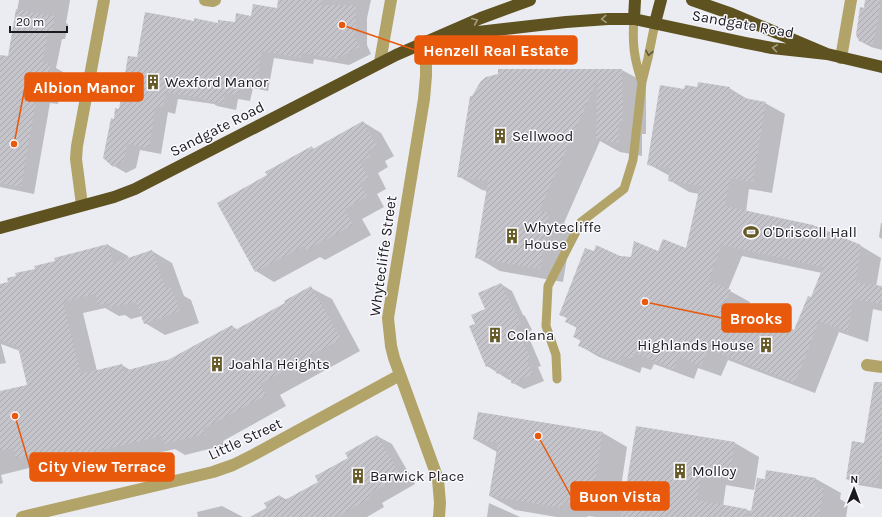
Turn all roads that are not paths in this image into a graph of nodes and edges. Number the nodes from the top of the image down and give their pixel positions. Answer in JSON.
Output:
{"nodes":[{"id":1,"x":104,"y":0,"type":"edge"},
{"id":2,"x":205,"y":0,"type":"edge"},
{"id":3,"x":215,"y":0,"type":"edge"},
{"id":4,"x":391,"y":0,"type":"edge"},
{"id":5,"x":530,"y":0,"type":"edge"},
{"id":6,"x":635,"y":0,"type":"edge"},
{"id":7,"x":661,"y":0,"type":"edge"},
{"id":8,"x":692,"y":0,"type":"edge"},
{"id":9,"x":851,"y":0,"type":"edge"},
{"id":10,"x":634,"y":19,"type":"junction"},
{"id":11,"x":655,"y":23,"type":"junction"},
{"id":12,"x":439,"y":36,"type":"junction"},
{"id":13,"x":426,"y":41,"type":"junction"},
{"id":14,"x":827,"y":54,"type":"junction"},
{"id":15,"x":842,"y":58,"type":"junction"},
{"id":16,"x":380,"y":62,"type":"junction"},
{"id":17,"x":882,"y":67,"type":"edge"},
{"id":18,"x":642,"y":82,"type":"junction"},
{"id":19,"x":82,"y":205,"type":"junction"},
{"id":20,"x":0,"y":228,"type":"edge"},
{"id":21,"x":867,"y":365,"type":"dead end"},
{"id":22,"x":882,"y":367,"type":"edge"},
{"id":23,"x":400,"y":375,"type":"junction"},
{"id":24,"x":557,"y":379,"type":"dead end"},
{"id":25,"x":22,"y":517,"type":"edge"},
{"id":26,"x":438,"y":517,"type":"edge"}],
"edges":[{"from":1,"to":19,"type":"street"},
{"from":2,"to":3,"type":"street"},
{"from":4,"to":16,"type":"street"},
{"from":12,"to":5,"type":"highway","name":"Sandgate Road","one_way":true},
{"from":6,"to":10,"type":"highway"},
{"from":7,"to":11,"type":"highway"},
{"from":8,"to":14,"type":"highway","name":"Sandgate Road"},
{"from":9,"to":15,"type":"street"},
{"from":10,"to":11,"type":"highway","name":"Sandgate Road"},
{"from":10,"to":12,"type":"highway","name":"Sandgate Road","one_way":true},
{"from":10,"to":18,"type":"lane"},
{"from":14,"to":11,"type":"highway","name":"Sandgate Road","one_way":true},
{"from":11,"to":18,"type":"lane","one_way":true},
{"from":12,"to":13,"type":"highway","name":"Sandgate Road"},
{"from":13,"to":16,"type":"highway","name":"Sandgate Road"},
{"from":13,"to":23,"type":"street","name":"Whytecliffe Street"},
{"from":14,"to":15,"type":"highway","name":"Sandgate Road"},
{"from":15,"to":17,"type":"highway","name":"Sandgate Road"},
{"from":16,"to":19,"type":"highway","name":"Sandgate Road"},
{"from":18,"to":24,"type":"lane"},
{"from":19,"to":20,"type":"highway","name":"Sandgate Road"},
{"from":21,"to":22,"type":"street"},
{"from":23,"to":25,"type":"street","name":"Little Street"},
{"from":23,"to":26,"type":"street","name":"Whytecliffe Street"}]}
